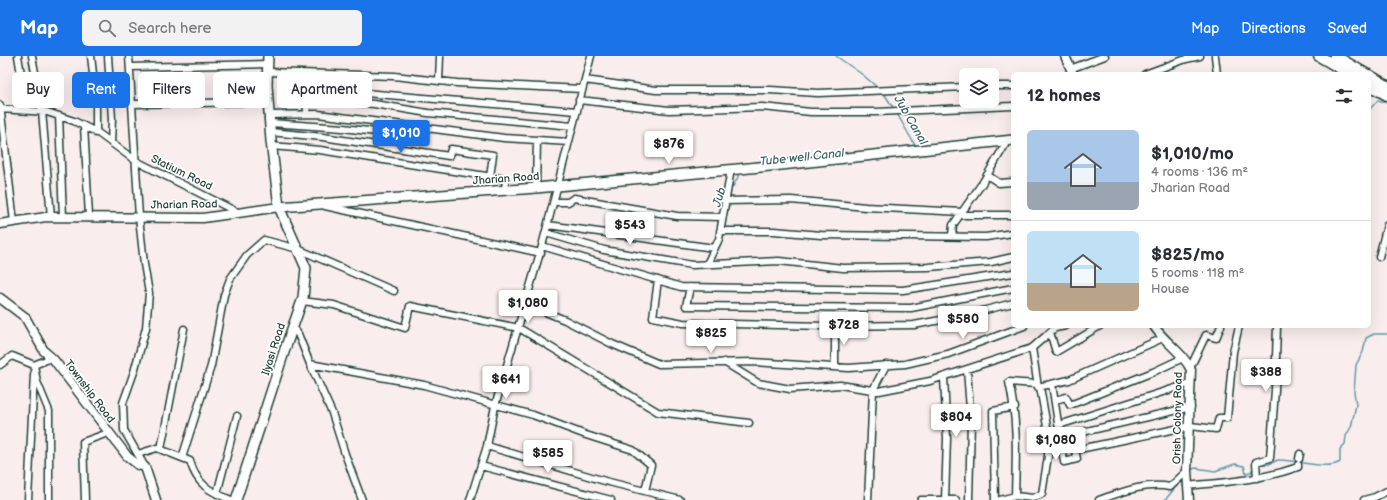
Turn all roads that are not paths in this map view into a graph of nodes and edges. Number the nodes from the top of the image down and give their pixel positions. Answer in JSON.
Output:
{"nodes":[{"id":1,"x":18,"y":56,"type":"edge"},
{"id":2,"x":32,"y":56,"type":"edge"},
{"id":3,"x":91,"y":56,"type":"edge"},
{"id":4,"x":108,"y":56,"type":"edge"},
{"id":5,"x":129,"y":56,"type":"edge"},
{"id":6,"x":440,"y":56,"type":"edge"},
{"id":7,"x":591,"y":56,"type":"edge"},
{"id":8,"x":1066,"y":56,"type":"edge"},
{"id":9,"x":1105,"y":56,"type":"edge"},
{"id":10,"x":1200,"y":56,"type":"edge"},
{"id":11,"x":1215,"y":56,"type":"edge"},
{"id":12,"x":1319,"y":56,"type":"edge"},
{"id":13,"x":1335,"y":56,"type":"edge"},
{"id":14,"x":268,"y":64,"type":"edge"},
{"id":15,"x":130,"y":68,"type":"junction"},
{"id":16,"x":1071,"y":72,"type":"edge"},
{"id":17,"x":1150,"y":72,"type":"edge"},
{"id":18,"x":1217,"y":72,"type":"edge"},
{"id":19,"x":1347,"y":72,"type":"edge"},
{"id":20,"x":1360,"y":72,"type":"edge"},
{"id":21,"x":1371,"y":79,"type":"edge"},
{"id":22,"x":585,"y":80,"type":"junction"},
{"id":23,"x":1371,"y":80,"type":"edge"},
{"id":24,"x":440,"y":81,"type":"junction"},
{"id":25,"x":999,"y":86,"type":"edge"},
{"id":26,"x":1011,"y":86,"type":"edge"},
{"id":27,"x":1387,"y":86,"type":"edge"},
{"id":28,"x":959,"y":87,"type":"edge"},
{"id":29,"x":582,"y":90,"type":"junction"},
{"id":30,"x":372,"y":94,"type":"edge"},
{"id":31,"x":1387,"y":95,"type":"edge"},
{"id":32,"x":580,"y":100,"type":"junction"},
{"id":33,"x":213,"y":103,"type":"edge"},
{"id":34,"x":133,"y":104,"type":"junction"},
{"id":35,"x":372,"y":104,"type":"edge"},
{"id":36,"x":1011,"y":106,"type":"edge"},
{"id":37,"x":0,"y":108,"type":"edge"},
{"id":38,"x":269,"y":108,"type":"edge"},
{"id":39,"x":307,"y":108,"type":"edge"},
{"id":40,"x":27,"y":110,"type":"junction"},
{"id":41,"x":42,"y":111,"type":"junction"},
{"id":42,"x":577,"y":111,"type":"junction"},
{"id":43,"x":307,"y":114,"type":"junction"},
{"id":44,"x":59,"y":116,"type":"junction"},
{"id":45,"x":270,"y":123,"type":"junction"},
{"id":46,"x":84,"y":126,"type":"junction"},
{"id":47,"x":573,"y":126,"type":"junction"},
{"id":48,"x":96,"y":133,"type":"junction"},
{"id":49,"x":394,"y":134,"type":"dead end"},
{"id":50,"x":537,"y":140,"type":"junction"},
{"id":51,"x":1010,"y":140,"type":"edge"},
{"id":52,"x":569,"y":142,"type":"junction"},
{"id":53,"x":111,"y":143,"type":"junction"},
{"id":54,"x":271,"y":146,"type":"junction"},
{"id":55,"x":136,"y":160,"type":"junction"},
{"id":56,"x":730,"y":169,"type":"junction"},
{"id":57,"x":987,"y":175,"type":"junction"},
{"id":58,"x":490,"y":177,"type":"junction"},
{"id":59,"x":1011,"y":182,"type":"edge"},
{"id":60,"x":558,"y":186,"type":"junction"},
{"id":61,"x":536,"y":188,"type":"junction"},
{"id":62,"x":506,"y":190,"type":"junction"},
{"id":63,"x":724,"y":201,"type":"junction"},
{"id":64,"x":554,"y":202,"type":"junction"},
{"id":65,"x":317,"y":204,"type":"junction"},
{"id":66,"x":279,"y":207,"type":"junction"},
{"id":67,"x":961,"y":213,"type":"junction"},
{"id":68,"x":240,"y":214,"type":"junction"},
{"id":69,"x":1011,"y":215,"type":"edge"},
{"id":70,"x":89,"y":216,"type":"junction"},
{"id":71,"x":51,"y":217,"type":"junction"},
{"id":72,"x":63,"y":217,"type":"junction"},
{"id":73,"x":139,"y":217,"type":"junction"},
{"id":74,"x":722,"y":217,"type":"junction"},
{"id":75,"x":14,"y":222,"type":"junction"},
{"id":76,"x":0,"y":224,"type":"edge"},
{"id":77,"x":548,"y":225,"type":"junction"},
{"id":78,"x":1387,"y":225,"type":"edge"},
{"id":79,"x":720,"y":231,"type":"junction"},
{"id":80,"x":546,"y":233,"type":"junction"},
{"id":81,"x":1011,"y":233,"type":"edge"},
{"id":82,"x":952,"y":236,"type":"junction"},
{"id":83,"x":542,"y":246,"type":"junction"},
{"id":84,"x":714,"y":248,"type":"junction"},
{"id":85,"x":298,"y":249,"type":"junction"},
{"id":86,"x":541,"y":253,"type":"junction"},
{"id":87,"x":1011,"y":257,"type":"edge"},
{"id":88,"x":1379,"y":257,"type":"dead end"},
{"id":89,"x":707,"y":264,"type":"junction"},
{"id":90,"x":1011,"y":272,"type":"edge"},
{"id":91,"x":658,"y":280,"type":"junction"},
{"id":92,"x":690,"y":287,"type":"junction"},
{"id":93,"x":1011,"y":288,"type":"edge"},
{"id":94,"x":394,"y":291,"type":"dead end"},
{"id":95,"x":0,"y":298,"type":"edge"},
{"id":96,"x":302,"y":301,"type":"junction"},
{"id":97,"x":1011,"y":303,"type":"edge"},
{"id":98,"x":526,"y":304,"type":"junction"},
{"id":99,"x":292,"y":326,"type":"junction"},
{"id":100,"x":835,"y":326,"type":"junction"},
{"id":101,"x":519,"y":328,"type":"junction"},
{"id":102,"x":1019,"y":328,"type":"edge"},
{"id":103,"x":1055,"y":328,"type":"edge"},
{"id":104,"x":1097,"y":328,"type":"edge"},
{"id":105,"x":1156,"y":328,"type":"edge"},
{"id":106,"x":1220,"y":328,"type":"edge"},
{"id":107,"x":1239,"y":328,"type":"edge"},
{"id":108,"x":1277,"y":328,"type":"edge"},
{"id":109,"x":184,"y":329,"type":"dead end"},
{"id":110,"x":1050,"y":332,"type":"junction"},
{"id":111,"x":1163,"y":338,"type":"junction"},
{"id":112,"x":1032,"y":348,"type":"junction"},
{"id":113,"x":51,"y":358,"type":"junction"},
{"id":114,"x":1183,"y":358,"type":"junction"},
{"id":115,"x":724,"y":362,"type":"junction"},
{"id":116,"x":34,"y":364,"type":"junction"},
{"id":117,"x":310,"y":364,"type":"junction"},
{"id":118,"x":0,"y":365,"type":"edge"},
{"id":119,"x":886,"y":365,"type":"junction"},
{"id":120,"x":835,"y":367,"type":"junction"},
{"id":121,"x":1190,"y":368,"type":"junction"},
{"id":122,"x":966,"y":370,"type":"junction"},
{"id":123,"x":944,"y":377,"type":"junction"},
{"id":124,"x":1191,"y":383,"type":"junction"},
{"id":125,"x":1052,"y":384,"type":"junction"},
{"id":126,"x":1038,"y":385,"type":"junction"},
{"id":127,"x":873,"y":390,"type":"junction"},
{"id":128,"x":1055,"y":400,"type":"junction"},
{"id":129,"x":495,"y":406,"type":"junction"},
{"id":130,"x":1191,"y":406,"type":"junction"},
{"id":131,"x":1015,"y":407,"type":"junction"},
{"id":132,"x":237,"y":416,"type":"dead end"},
{"id":133,"x":749,"y":423,"type":"dead end"},
{"id":134,"x":1059,"y":425,"type":"junction"},
{"id":135,"x":1190,"y":426,"type":"junction"},
{"id":136,"x":108,"y":433,"type":"junction"},
{"id":137,"x":1062,"y":437,"type":"junction"},
{"id":138,"x":487,"y":446,"type":"junction"},
{"id":139,"x":160,"y":449,"type":"junction"},
{"id":140,"x":138,"y":454,"type":"junction"},
{"id":141,"x":182,"y":458,"type":"junction"},
{"id":142,"x":1299,"y":459,"type":"dead end"},
{"id":143,"x":481,"y":466,"type":"junction"},
{"id":144,"x":145,"y":467,"type":"junction"},
{"id":145,"x":1187,"y":471,"type":"junction"},
{"id":146,"x":1257,"y":478,"type":"junction"},
{"id":147,"x":1187,"y":484,"type":"junction"},
{"id":148,"x":645,"y":491,"type":"junction"},
{"id":149,"x":1387,"y":491,"type":"edge"},
{"id":150,"x":217,"y":494,"type":"junction"},
{"id":151,"x":1015,"y":496,"type":"junction"},
{"id":152,"x":1032,"y":499,"type":"edge"},
{"id":153,"x":28,"y":500,"type":"edge"},
{"id":154,"x":49,"y":500,"type":"edge"},
{"id":155,"x":84,"y":500,"type":"edge"},
{"id":156,"x":156,"y":500,"type":"edge"},
{"id":157,"x":231,"y":500,"type":"edge"},
{"id":158,"x":236,"y":500,"type":"edge"},
{"id":159,"x":362,"y":500,"type":"edge"},
{"id":160,"x":470,"y":500,"type":"edge"},
{"id":161,"x":611,"y":500,"type":"edge"},
{"id":162,"x":680,"y":500,"type":"edge"},
{"id":163,"x":868,"y":500,"type":"edge"},
{"id":164,"x":921,"y":500,"type":"edge"},
{"id":165,"x":940,"y":500,"type":"edge"},
{"id":166,"x":945,"y":500,"type":"edge"},
{"id":167,"x":956,"y":500,"type":"edge"},
{"id":168,"x":969,"y":500,"type":"edge"},
{"id":169,"x":995,"y":500,"type":"edge"},
{"id":170,"x":1000,"y":500,"type":"edge"},
{"id":171,"x":1099,"y":500,"type":"edge"},
{"id":172,"x":1189,"y":500,"type":"edge"},
{"id":173,"x":1364,"y":500,"type":"edge"}],
"edges":[{"from":1,"to":40,"type":"street"},
{"from":2,"to":41,"type":"street"},
{"from":3,"to":48,"type":"street"},
{"from":4,"to":53,"type":"street"},
{"from":5,"to":15,"type":"street"},
{"from":6,"to":24,"type":"street"},
{"from":7,"to":22,"type":"street"},
{"from":8,"to":16,"type":"street"},
{"from":9,"to":16,"type":"street"},
{"from":10,"to":17,"type":"street"},
{"from":11,"to":18,"type":"street"},
{"from":12,"to":19,"type":"main road"},
{"from":13,"to":20,"type":"main road"},
{"from":14,"to":15,"type":"street"},
{"from":14,"to":24,"type":"street"},
{"from":15,"to":34,"type":"street"},
{"from":21,"to":27,"type":"main road"},
{"from":22,"to":28,"type":"street"},
{"from":22,"to":29,"type":"street"},
{"from":23,"to":31,"type":"main road"},
{"from":24,"to":29,"type":"street"},
{"from":25,"to":26,"type":"street"},
{"from":29,"to":32,"type":"street"},
{"from":30,"to":42,"type":"street"},
{"from":32,"to":36,"type":"street"},
{"from":32,"to":42,"type":"street"},
{"from":33,"to":34,"type":"street"},
{"from":34,"to":55,"type":"street"},
{"from":35,"to":47,"type":"street"},
{"from":37,"to":40,"type":"street","name":"Statium Road"},
{"from":37,"to":75,"type":"street"},
{"from":38,"to":45,"type":"main road","name":"Ilyasi Road"},
{"from":39,"to":43,"type":"street"},
{"from":40,"to":41,"type":"street","name":"Statium Road"},
{"from":41,"to":44,"type":"street","name":"Statium Road"},
{"from":41,"to":71,"type":"street"},
{"from":42,"to":47,"type":"street"},
{"from":43,"to":45,"type":"street"},
{"from":43,"to":50,"type":"street"},
{"from":44,"to":46,"type":"street","name":"Statium Road"},
{"from":44,"to":72,"type":"street"},
{"from":45,"to":49,"type":"street"},
{"from":45,"to":54,"type":"main road","name":"Ilyasi Road"},
{"from":45,"to":58,"type":"street"},
{"from":46,"to":48,"type":"street","name":"Statium Road"},
{"from":46,"to":70,"type":"street"},
{"from":47,"to":52,"type":"street"},
{"from":48,"to":53,"type":"street","name":"Statium Road"},
{"from":50,"to":52,"type":"street"},
{"from":50,"to":61,"type":"street"},
{"from":51,"to":56,"type":"main road","name":"Jharian Road"},
{"from":51,"to":57,"type":"street"},
{"from":52,"to":60,"type":"street"},
{"from":53,"to":55,"type":"street","name":"Statium Road"},
{"from":54,"to":58,"type":"street"},
{"from":54,"to":66,"type":"main road","name":"Ilyasi Road"},
{"from":55,"to":68,"type":"street","name":"Statium Road"},
{"from":55,"to":73,"type":"street"},
{"from":56,"to":60,"type":"main road","name":"Jharian Road"},
{"from":56,"to":63,"type":"street"},
{"from":57,"to":59,"type":"street"},
{"from":57,"to":67,"type":"street"},
{"from":58,"to":62,"type":"street"},
{"from":60,"to":61,"type":"main road","name":"Jharian Road"},
{"from":60,"to":64,"type":"street"},
{"from":61,"to":62,"type":"main road","name":"Jharian Road"},
{"from":62,"to":65,"type":"main road","name":"Jharian Road"},
{"from":63,"to":67,"type":"street"},
{"from":63,"to":74,"type":"street"},
{"from":64,"to":74,"type":"street"},
{"from":64,"to":77,"type":"street"},
{"from":65,"to":66,"type":"main road","name":"Jharian Road"},
{"from":65,"to":86,"type":"street"},
{"from":66,"to":68,"type":"street","name":"Jharian Road"},
{"from":66,"to":85,"type":"main road","name":"Ilyasi Road"},
{"from":67,"to":69,"type":"street"},
{"from":67,"to":82,"type":"street"},
{"from":68,"to":73,"type":"street","name":"Jharian Road"},
{"from":70,"to":72,"type":"street","name":"Jharian Road"},
{"from":70,"to":73,"type":"street","name":"Jharian Road"},
{"from":71,"to":72,"type":"street","name":"Jharian Road"},
{"from":71,"to":75,"type":"street","name":"Jharian Road"},
{"from":73,"to":140,"type":"street"},
{"from":74,"to":79,"type":"street"},
{"from":75,"to":76,"type":"street","name":"Jharian Road"},
{"from":77,"to":80,"type":"street"},
{"from":77,"to":84,"type":"street"},
{"from":78,"to":88,"type":"street"},
{"from":79,"to":82,"type":"street"},
{"from":79,"to":84,"type":"street"},
{"from":80,"to":83,"type":"street"},
{"from":80,"to":89,"type":"street"},
{"from":81,"to":82,"type":"street"},
{"from":83,"to":86,"type":"street"},
{"from":83,"to":91,"type":"street"},
{"from":84,"to":89,"type":"street"},
{"from":85,"to":94,"type":"street"},
{"from":85,"to":96,"type":"main road","name":"Ilyasi Road"},
{"from":85,"to":141,"type":"street"},
{"from":86,"to":98,"type":"street"},
{"from":87,"to":89,"type":"street"},
{"from":90,"to":92,"type":"street"},
{"from":91,"to":92,"type":"street"},
{"from":91,"to":100,"type":"street"},
{"from":92,"to":93,"type":"street"},
{"from":95,"to":113,"type":"street","name":"Township Road"},
{"from":96,"to":99,"type":"main road","name":"Ilyasi Road"},
{"from":96,"to":101,"type":"street"},
{"from":97,"to":100,"type":"street"},
{"from":98,"to":101,"type":"street"},
{"from":98,"to":115,"type":"street"},
{"from":99,"to":117,"type":"street"},
{"from":99,"to":158,"type":"main road","name":"Ilyasi Road"},
{"from":100,"to":120,"type":"street"},
{"from":101,"to":129,"type":"street"},
{"from":101,"to":133,"type":"street"},
{"from":102,"to":119,"type":"street"},
{"from":103,"to":110,"type":"street"},
{"from":104,"to":110,"type":"street"},
{"from":105,"to":111,"type":"street","name":"Orish Colony Road"},
{"from":106,"to":121,"type":"street"},
{"from":107,"to":135,"type":"street"},
{"from":108,"to":146,"type":"street"},
{"from":109,"to":139,"type":"street"},
{"from":110,"to":112,"type":"street"},
{"from":111,"to":114,"type":"street","name":"Orish Colony Road"},
{"from":111,"to":125,"type":"street"},
{"from":112,"to":122,"type":"street"},
{"from":112,"to":126,"type":"street"},
{"from":113,"to":116,"type":"street"},
{"from":113,"to":136,"type":"street","name":"Township Road"},
{"from":114,"to":121,"type":"street","name":"Orish Colony Road"},
{"from":114,"to":128,"type":"street"},
{"from":115,"to":120,"type":"street"},
{"from":115,"to":127,"type":"street"},
{"from":116,"to":118,"type":"street"},
{"from":116,"to":153,"type":"street"},
{"from":116,"to":154,"type":"street"},
{"from":117,"to":129,"type":"street"},
{"from":117,"to":159,"type":"street"},
{"from":119,"to":120,"type":"street"},
{"from":119,"to":127,"type":"street"},
{"from":121,"to":124,"type":"street","name":"Orish Colony Road"},
{"from":122,"to":123,"type":"street"},
{"from":122,"to":168,"type":"street"},
{"from":123,"to":127,"type":"street"},
{"from":123,"to":166,"type":"street"},
{"from":124,"to":130,"type":"street","name":"Orish Colony Road"},
{"from":124,"to":134,"type":"street"},
{"from":125,"to":126,"type":"street"},
{"from":125,"to":128,"type":"street"},
{"from":126,"to":131,"type":"street"},
{"from":126,"to":152,"type":"street"},
{"from":127,"to":163,"type":"street"},
{"from":128,"to":134,"type":"street"},
{"from":129,"to":138,"type":"street"},
{"from":129,"to":148,"type":"street"},
{"from":130,"to":135,"type":"street","name":"Orish Colony Road"},
{"from":130,"to":137,"type":"street"},
{"from":131,"to":151,"type":"street"},
{"from":131,"to":169,"type":"street"},
{"from":132,"to":150,"type":"street"},
{"from":134,"to":137,"type":"street"},
{"from":135,"to":137,"type":"street"},
{"from":135,"to":145,"type":"street","name":"Orish Colony Road"},
{"from":136,"to":144,"type":"street","name":"Township Road"},
{"from":136,"to":155,"type":"street"},
{"from":138,"to":143,"type":"street"},
{"from":138,"to":148,"type":"street"},
{"from":139,"to":140,"type":"street"},
{"from":139,"to":141,"type":"street"},
{"from":140,"to":144,"type":"street"},
{"from":141,"to":150,"type":"street"},
{"from":142,"to":146,"type":"street"},
{"from":143,"to":160,"type":"street"},
{"from":143,"to":161,"type":"street"},
{"from":144,"to":156,"type":"street"},
{"from":145,"to":147,"type":"street","name":"Orish Colony Road"},
{"from":145,"to":171,"type":"street"},
{"from":146,"to":147,"type":"street"},
{"from":147,"to":172,"type":"street","name":"Orish Colony Road"},
{"from":148,"to":162,"type":"street"},
{"from":149,"to":173,"type":"street"},
{"from":150,"to":157,"type":"street"},
{"from":151,"to":152,"type":"street"},
{"from":151,"to":170,"type":"street"},
{"from":164,"to":165,"type":"street"},
{"from":165,"to":166,"type":"street"},
{"from":166,"to":167,"type":"street"}]}
